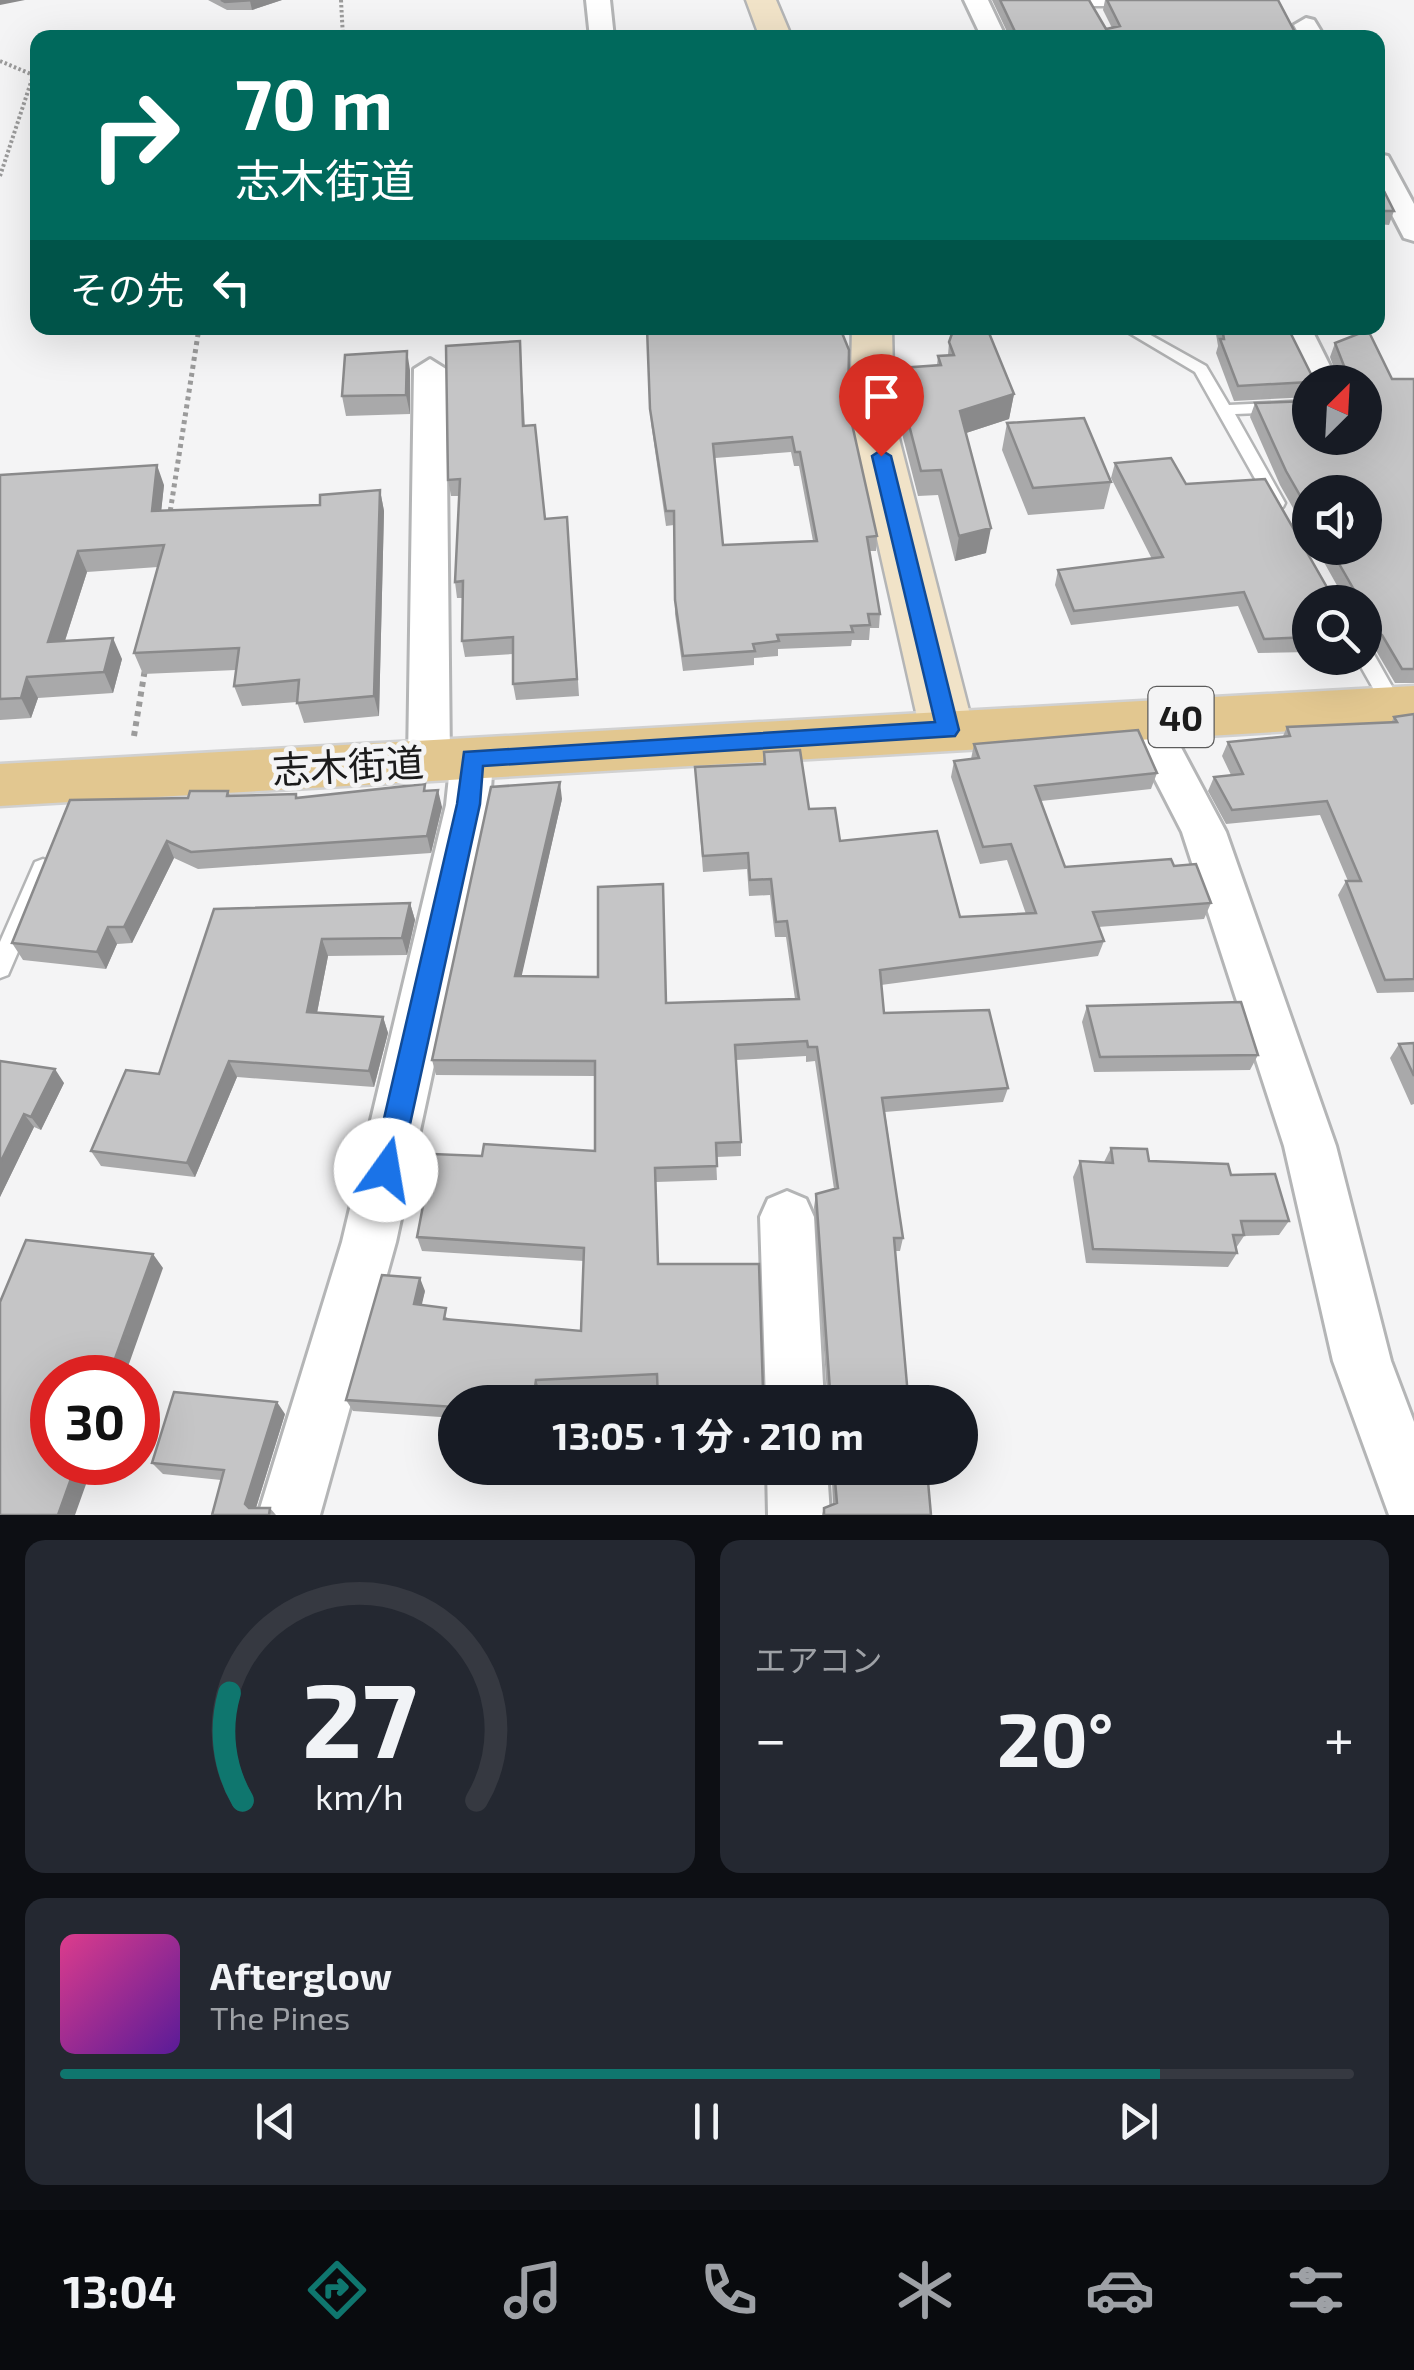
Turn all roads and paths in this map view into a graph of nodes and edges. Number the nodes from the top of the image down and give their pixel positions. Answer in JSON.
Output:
{"nodes":[{"id":1,"x":341,"y":0,"type":"edge"},
{"id":2,"x":598,"y":0,"type":"edge"},
{"id":3,"x":762,"y":0,"type":"edge"},
{"id":4,"x":976,"y":0,"type":"edge"},
{"id":5,"x":1088,"y":2,"type":"edge"},
{"id":6,"x":1142,"y":3,"type":"edge"},
{"id":7,"x":1099,"y":20,"type":"edge"},
{"id":8,"x":343,"y":30,"type":"edge"},
{"id":9,"x":601,"y":30,"type":"edge"},
{"id":10,"x":773,"y":30,"type":"edge"},
{"id":11,"x":990,"y":30,"type":"edge"},
{"id":12,"x":0,"y":61,"type":"edge"},
{"id":13,"x":30,"y":75,"type":"edge"},
{"id":14,"x":30,"y":91,"type":"edge"},
{"id":15,"x":0,"y":176,"type":"edge"},
{"id":16,"x":1385,"y":178,"type":"edge"},
{"id":17,"x":1414,"y":232,"type":"edge"},
{"id":18,"x":198,"y":335,"type":"edge"},
{"id":19,"x":872,"y":335,"type":"edge"},
{"id":20,"x":1140,"y":335,"type":"edge"},
{"id":21,"x":1299,"y":335,"type":"edge"},
{"id":22,"x":1314,"y":365,"type":"edge"},
{"id":23,"x":430,"y":369,"type":"dead end"},
{"id":24,"x":1292,"y":407,"type":"edge"},
{"id":25,"x":1224,"y":410,"type":"junction"},
{"id":26,"x":1286,"y":518,"type":"edge"},
{"id":27,"x":169,"y":520,"type":"edge"},
{"id":28,"x":147,"y":656,"type":"edge"},
{"id":29,"x":1380,"y":675,"type":"edge"},
{"id":30,"x":1404,"y":705,"type":"edge"},
{"id":31,"x":1145,"y":719,"type":"junction"},
{"id":32,"x":948,"y":730,"type":"junction"},
{"id":33,"x":451,"y":759,"type":"junction"},
{"id":34,"x":0,"y":785,"type":"edge"},
{"id":35,"x":94,"y":786,"type":"junction"},
{"id":36,"x":50,"y":851,"type":"edge"},
{"id":37,"x":0,"y":968,"type":"edge"},
{"id":38,"x":787,"y":1217,"type":"dead end"},
{"id":39,"x":793,"y":1385,"type":"edge"},
{"id":40,"x":798,"y":1485,"type":"edge"},
{"id":41,"x":1414,"y":1502,"type":"edge"},
{"id":42,"x":289,"y":1515,"type":"edge"},
{"id":43,"x":799,"y":1515,"type":"edge"}],
"edges":[{"from":1,"to":8,"type":"path"},
{"from":2,"to":9,"type":"street"},
{"from":3,"to":10,"type":"street"},
{"from":4,"to":11,"type":"street"},
{"from":5,"to":6,"type":"lane"},
{"from":5,"to":7,"type":"lane"},
{"from":12,"to":13,"type":"path"},
{"from":14,"to":15,"type":"path"},
{"from":16,"to":17,"type":"street"},
{"from":18,"to":27,"type":"path"},
{"from":19,"to":32,"type":"street"},
{"from":20,"to":25,"type":"lane"},
{"from":21,"to":22,"type":"street"},
{"from":23,"to":33,"type":"street"},
{"from":24,"to":25,"type":"lane"},
{"from":25,"to":26,"type":"lane"},
{"from":28,"to":35,"type":"path"},
{"from":29,"to":30,"type":"lane"},
{"from":30,"to":31,"type":"main road","name":"志木街道","number":"40"},
{"from":31,"to":32,"type":"main road","name":"志木街道","number":"40"},
{"from":31,"to":41,"type":"street"},
{"from":32,"to":33,"type":"main road","name":"志木街道","number":"40"},
{"from":33,"to":35,"type":"main road","name":"志木街道","number":"40"},
{"from":33,"to":42,"type":"street"},
{"from":34,"to":35,"type":"main road","name":"志木街道","number":"40"},
{"from":36,"to":37,"type":"lane"},
{"from":38,"to":39,"type":"street"},
{"from":40,"to":43,"type":"street"}]}
